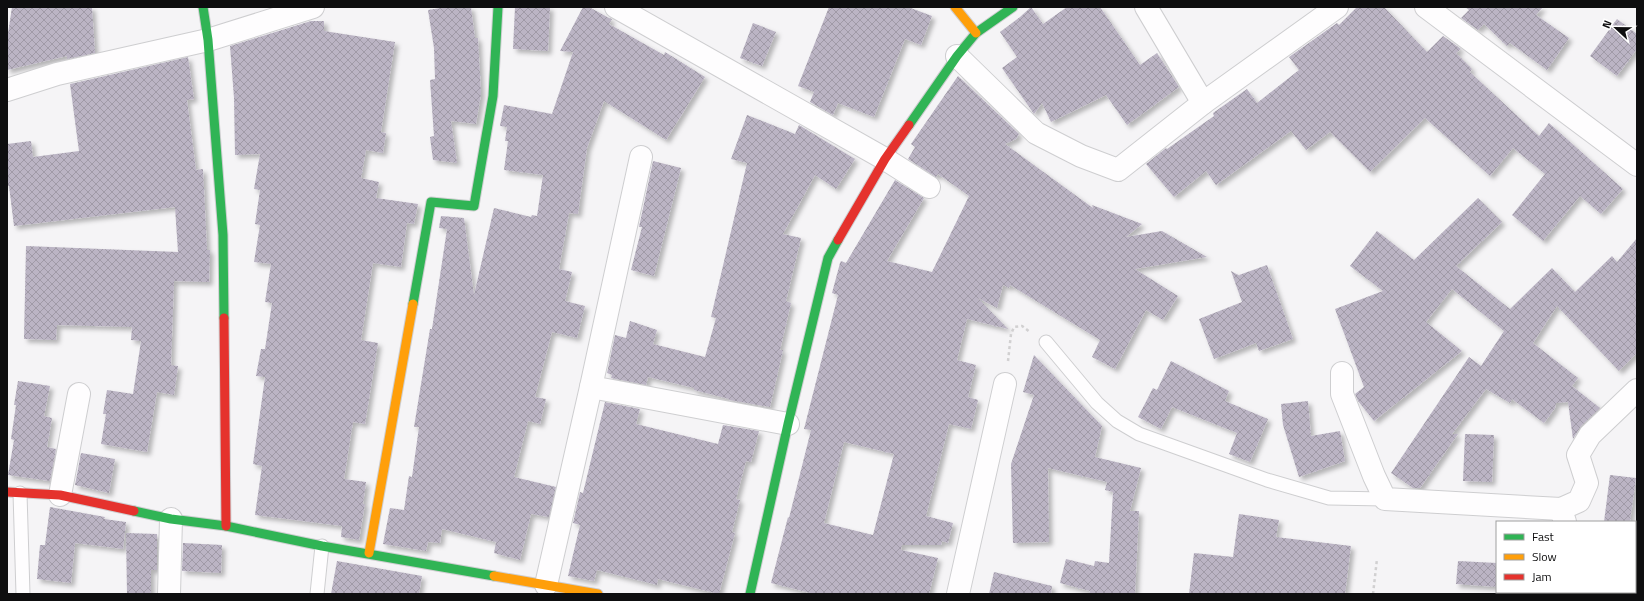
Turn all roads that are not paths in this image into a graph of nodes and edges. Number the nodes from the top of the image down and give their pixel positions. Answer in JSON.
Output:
{"nodes":[{"id":1,"x":203,"y":7,"type":"edge"},
{"id":2,"x":313,"y":7,"type":"edge"},
{"id":3,"x":498,"y":7,"type":"edge"},
{"id":4,"x":616,"y":7,"type":"edge"},
{"id":5,"x":955,"y":7,"type":"edge"},
{"id":6,"x":1013,"y":7,"type":"edge"},
{"id":7,"x":1146,"y":7,"type":"edge"},
{"id":8,"x":1337,"y":7,"type":"edge"},
{"id":9,"x":1436,"y":10,"type":"edge"},
{"id":10,"x":976,"y":33,"type":"junction"},
{"id":11,"x":208,"y":40,"type":"junction"},
{"id":12,"x":957,"y":56,"type":"junction"},
{"id":13,"x":7,"y":90,"type":"edge"},
{"id":14,"x":1203,"y":103,"type":"junction"},
{"id":15,"x":1634,"y":155,"type":"edge"},
{"id":16,"x":641,"y":157,"type":"dead end"},
{"id":17,"x":886,"y":159,"type":"junction"},
{"id":18,"x":929,"y":186,"type":"dead end"},
{"id":19,"x":1046,"y":342,"type":"road end"},
{"id":20,"x":1342,"y":373,"type":"dead end"},
{"id":21,"x":1005,"y":384,"type":"road end"},
{"id":22,"x":591,"y":387,"type":"junction"},
{"id":23,"x":1637,"y":390,"type":"edge"},
{"id":24,"x":79,"y":394,"type":"dead end"},
{"id":25,"x":788,"y":424,"type":"junction"},
{"id":26,"x":13,"y":493,"type":"edge"},
{"id":27,"x":60,"y":495,"type":"junction"},
{"id":28,"x":1385,"y":499,"type":"junction"},
{"id":29,"x":1563,"y":516,"type":"edge"},
{"id":30,"x":171,"y":518,"type":"junction"},
{"id":31,"x":226,"y":526,"type":"junction"},
{"id":32,"x":322,"y":546,"type":"junction"},
{"id":33,"x":369,"y":553,"type":"junction"},
{"id":34,"x":552,"y":589,"type":"edge"},
{"id":35,"x":23,"y":594,"type":"edge"},
{"id":36,"x":169,"y":594,"type":"edge"},
{"id":37,"x":317,"y":594,"type":"edge"},
{"id":38,"x":598,"y":594,"type":"edge"},
{"id":39,"x":750,"y":594,"type":"edge"},
{"id":40,"x":958,"y":594,"type":"edge"}],
"edges":[{"from":1,"to":11,"type":"street"},
{"from":2,"to":11,"type":"street"},
{"from":3,"to":33,"type":"street"},
{"from":4,"to":17,"type":"street"},
{"from":5,"to":10,"type":"street"},
{"from":6,"to":10,"type":"street"},
{"from":7,"to":14,"type":"street"},
{"from":8,"to":14,"type":"street"},
{"from":9,"to":15,"type":"street"},
{"from":10,"to":12,"type":"street"},
{"from":11,"to":13,"type":"street"},
{"from":11,"to":31,"type":"street"},
{"from":12,"to":14,"type":"street"},
{"from":12,"to":17,"type":"street"},
{"from":16,"to":22,"type":"street"},
{"from":17,"to":18,"type":"street"},
{"from":17,"to":25,"type":"street"},
{"from":19,"to":28,"type":"lane"},
{"from":20,"to":28,"type":"street"},
{"from":21,"to":40,"type":"street"},
{"from":22,"to":25,"type":"street"},
{"from":22,"to":34,"type":"street"},
{"from":23,"to":29,"type":"street"},
{"from":24,"to":27,"type":"street"},
{"from":25,"to":39,"type":"street"},
{"from":26,"to":27,"type":"street"},
{"from":26,"to":35,"type":"lane"},
{"from":27,"to":30,"type":"street"},
{"from":28,"to":29,"type":"street"},
{"from":30,"to":31,"type":"street"},
{"from":30,"to":36,"type":"street"},
{"from":31,"to":32,"type":"street"},
{"from":32,"to":33,"type":"street"},
{"from":32,"to":37,"type":"lane"},
{"from":33,"to":34,"type":"street"},
{"from":34,"to":38,"type":"street"}]}
